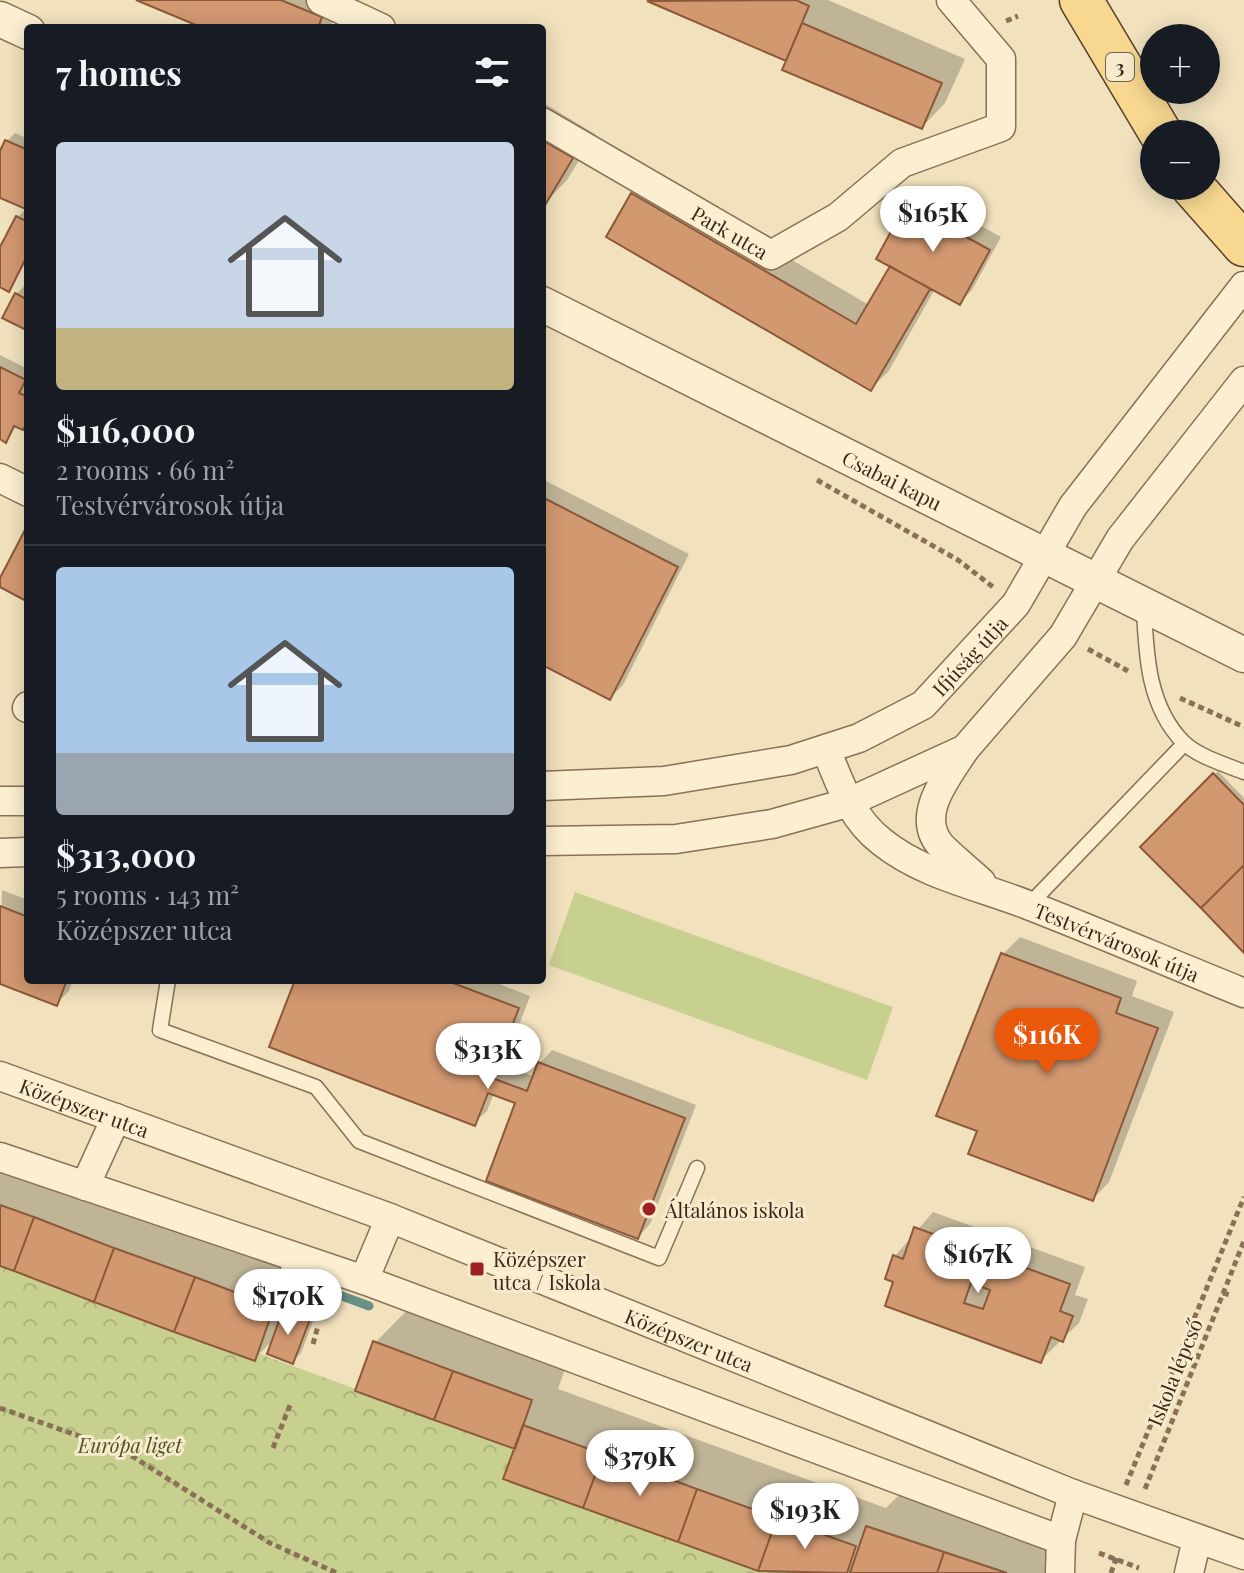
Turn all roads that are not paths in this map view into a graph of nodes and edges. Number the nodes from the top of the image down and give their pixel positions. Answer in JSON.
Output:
{"nodes":[{"id":1,"x":321,"y":0,"type":"edge"},
{"id":2,"x":951,"y":0,"type":"edge"},
{"id":3,"x":1081,"y":0,"type":"edge"},
{"id":4,"x":0,"y":19,"type":"edge"},
{"id":5,"x":372,"y":24,"type":"edge"},
{"id":6,"x":24,"y":30,"type":"edge"},
{"id":7,"x":1153,"y":120,"type":"edge"},
{"id":8,"x":546,"y":124,"type":"edge"},
{"id":9,"x":1204,"y":200,"type":"edge"},
{"id":10,"x":1244,"y":245,"type":"edge"},
{"id":11,"x":1244,"y":286,"type":"edge"},
{"id":12,"x":546,"y":306,"type":"edge"},
{"id":13,"x":1244,"y":381,"type":"edge"},
{"id":14,"x":0,"y":478,"type":"edge"},
{"id":15,"x":24,"y":490,"type":"edge"},
{"id":16,"x":1046,"y":554,"type":"junction"},
{"id":17,"x":1098,"y":579,"type":"junction"},
{"id":18,"x":1143,"y":603,"type":"junction"},
{"id":19,"x":1244,"y":655,"type":"edge"},
{"id":20,"x":1184,"y":744,"type":"junction"},
{"id":21,"x":826,"y":749,"type":"junction"},
{"id":22,"x":965,"y":749,"type":"junction"},
{"id":23,"x":1244,"y":772,"type":"edge"},
{"id":24,"x":546,"y":786,"type":"edge"},
{"id":25,"x":0,"y":801,"type":"edge"},
{"id":26,"x":24,"y":801,"type":"edge"},
{"id":27,"x":847,"y":803,"type":"junction"},
{"id":28,"x":546,"y":841,"type":"edge"},
{"id":29,"x":24,"y":852,"type":"edge"},
{"id":30,"x":0,"y":853,"type":"edge"},
{"id":31,"x":990,"y":891,"type":"junction"},
{"id":32,"x":1029,"y":905,"type":"junction"},
{"id":33,"x":167,"y":984,"type":"edge"},
{"id":34,"x":1244,"y":993,"type":"edge"},
{"id":35,"x":0,"y":1076,"type":"edge"},
{"id":36,"x":116,"y":1118,"type":"junction"},
{"id":37,"x":0,"y":1157,"type":"edge"},
{"id":38,"x":697,"y":1168,"type":"dead end"},
{"id":39,"x":85,"y":1186,"type":"junction"},
{"id":40,"x":390,"y":1218,"type":"junction"},
{"id":41,"x":293,"y":1256,"type":"junction"},
{"id":42,"x":364,"y":1280,"type":"junction"},
{"id":43,"x":276,"y":1304,"type":"dead end"},
{"id":44,"x":1073,"y":1494,"type":"junction"},
{"id":45,"x":1197,"y":1539,"type":"junction"},
{"id":46,"x":1061,"y":1540,"type":"junction"},
{"id":47,"x":1244,"y":1555,"type":"edge"},
{"id":48,"x":1060,"y":1573,"type":"edge"},
{"id":49,"x":1189,"y":1573,"type":"edge"}],
"edges":[{"from":1,"to":5,"type":"street"},
{"from":2,"to":8,"type":"street","name":"Park utca"},
{"from":3,"to":7,"type":"main road","number":"3"},
{"from":4,"to":6,"type":"street"},
{"from":9,"to":10,"type":"main road"},
{"from":11,"to":16,"type":"street","name":"Ifjúság útja"},
{"from":12,"to":16,"type":"street","name":"Csabai kapu"},
{"from":13,"to":17,"type":"street"},
{"from":14,"to":15,"type":"street"},
{"from":16,"to":17,"type":"street","name":"Csabai kapu"},
{"from":16,"to":21,"type":"street","name":"Ifjúság útja"},
{"from":17,"to":18,"type":"street","name":"Csabai kapu"},
{"from":17,"to":22,"type":"street"},
{"from":18,"to":19,"type":"street","name":"Csabai kapu"},
{"from":18,"to":20,"type":"lane"},
{"from":20,"to":23,"type":"lane"},
{"from":20,"to":32,"type":"lane"},
{"from":21,"to":24,"type":"street","name":"Ifjúság útja"},
{"from":21,"to":27,"type":"street","name":"Testvérvárosok útja"},
{"from":22,"to":27,"type":"street"},
{"from":22,"to":31,"type":"street","name":"Testvérvárosok útja"},
{"from":25,"to":26,"type":"street"},
{"from":27,"to":28,"type":"street"},
{"from":27,"to":31,"type":"street","name":"Testvérvárosok útja"},
{"from":29,"to":30,"type":"street"},
{"from":31,"to":32,"type":"street","name":"Testvérvárosok útja"},
{"from":32,"to":34,"type":"street","name":"Testvérvárosok útja"},
{"from":33,"to":38,"type":"lane"},
{"from":35,"to":36,"type":"street","name":"Középszer utca"},
{"from":36,"to":39,"type":"street"},
{"from":36,"to":40,"type":"street","name":"Középszer utca"},
{"from":37,"to":39,"type":"street"},
{"from":39,"to":41,"type":"street"},
{"from":40,"to":42,"type":"street"},
{"from":40,"to":44,"type":"street","name":"Középszer utca"},
{"from":41,"to":42,"type":"street"},
{"from":41,"to":43,"type":"lane"},
{"from":42,"to":46,"type":"street"},
{"from":44,"to":45,"type":"street","name":"Középszer utca"},
{"from":44,"to":46,"type":"street"},
{"from":45,"to":47,"type":"street","name":"Középszer utca"},
{"from":45,"to":49,"type":"street"},
{"from":46,"to":48,"type":"street"}]}
